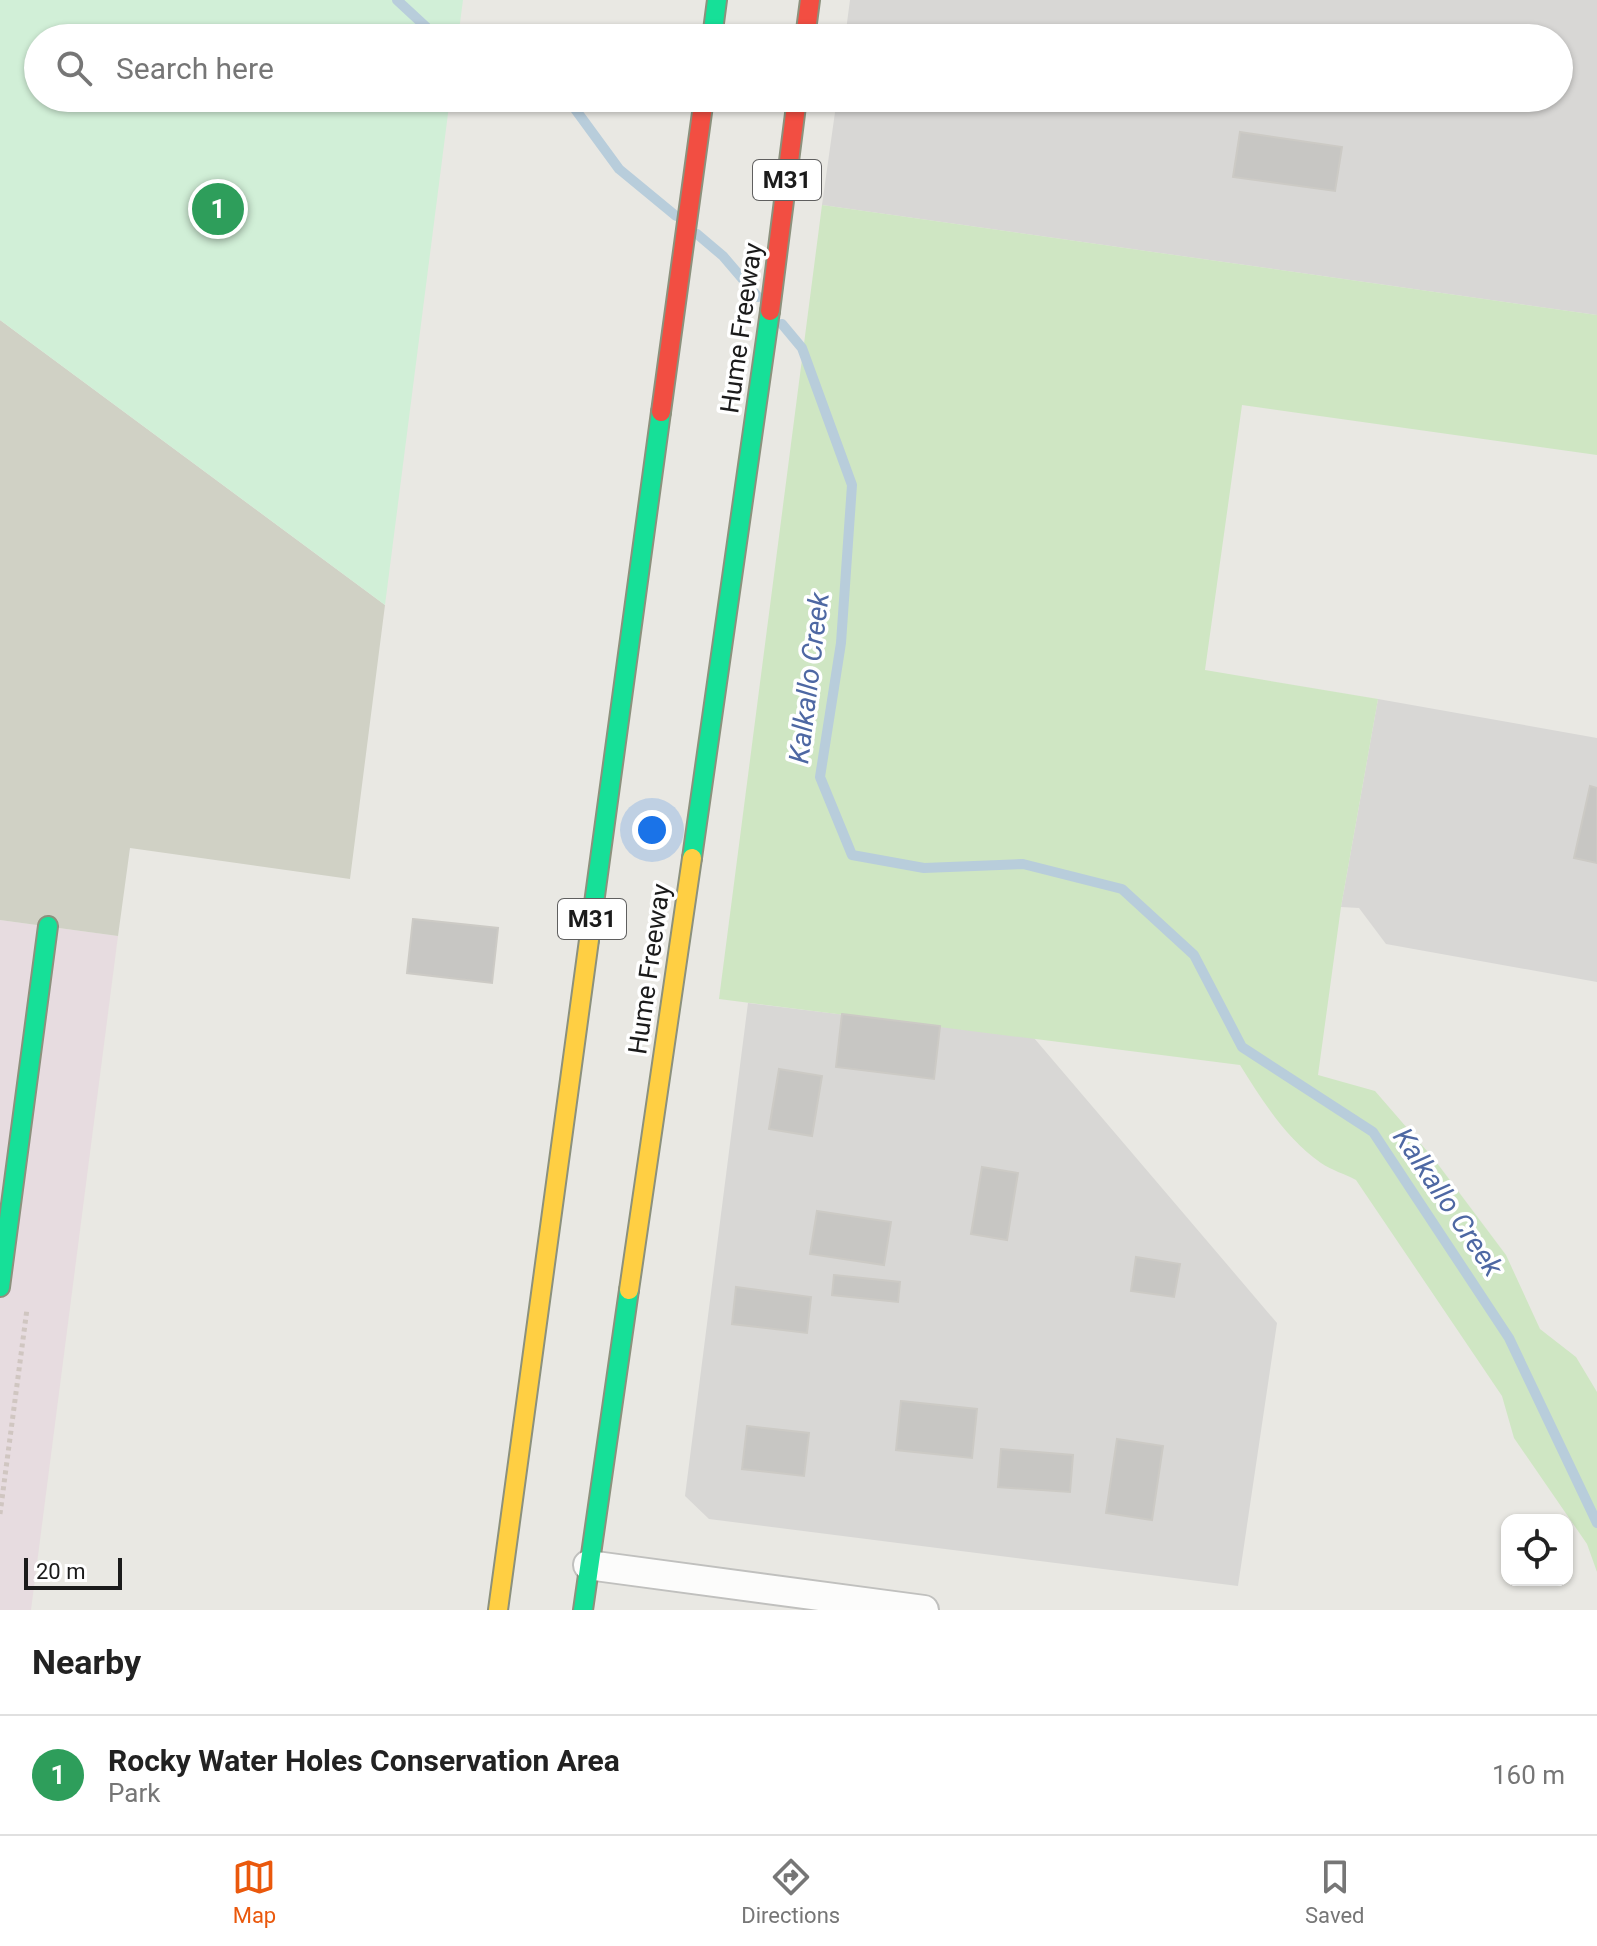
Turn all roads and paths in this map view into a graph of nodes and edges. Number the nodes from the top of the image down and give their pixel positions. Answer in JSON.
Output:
{"nodes":[{"id":1,"x":717,"y":0,"type":"edge"},
{"id":2,"x":810,"y":0,"type":"edge"},
{"id":3,"x":714,"y":24,"type":"edge"},
{"id":4,"x":807,"y":24,"type":"edge"},
{"id":5,"x":702,"y":112,"type":"edge"},
{"id":6,"x":795,"y":112,"type":"edge"},
{"id":7,"x":48,"y":926,"type":"dead end"},
{"id":8,"x":0,"y":1287,"type":"edge"},
{"id":9,"x":588,"y":1565,"type":"junction"},
{"id":10,"x":498,"y":1610,"type":"edge"},
{"id":11,"x":583,"y":1610,"type":"edge"},
{"id":12,"x":924,"y":1610,"type":"edge"}],
"edges":[{"from":1,"to":3,"type":"main road"},
{"from":2,"to":4,"type":"main road"},
{"from":5,"to":10,"type":"main road","number":"M31"},
{"from":6,"to":9,"type":"main road","name":"Hume Freeway","number":"M31"},
{"from":7,"to":8,"type":"main road"},
{"from":9,"to":11,"type":"main road","name":"Hume Freeway","number":"M31"},
{"from":9,"to":12,"type":"street"}]}
